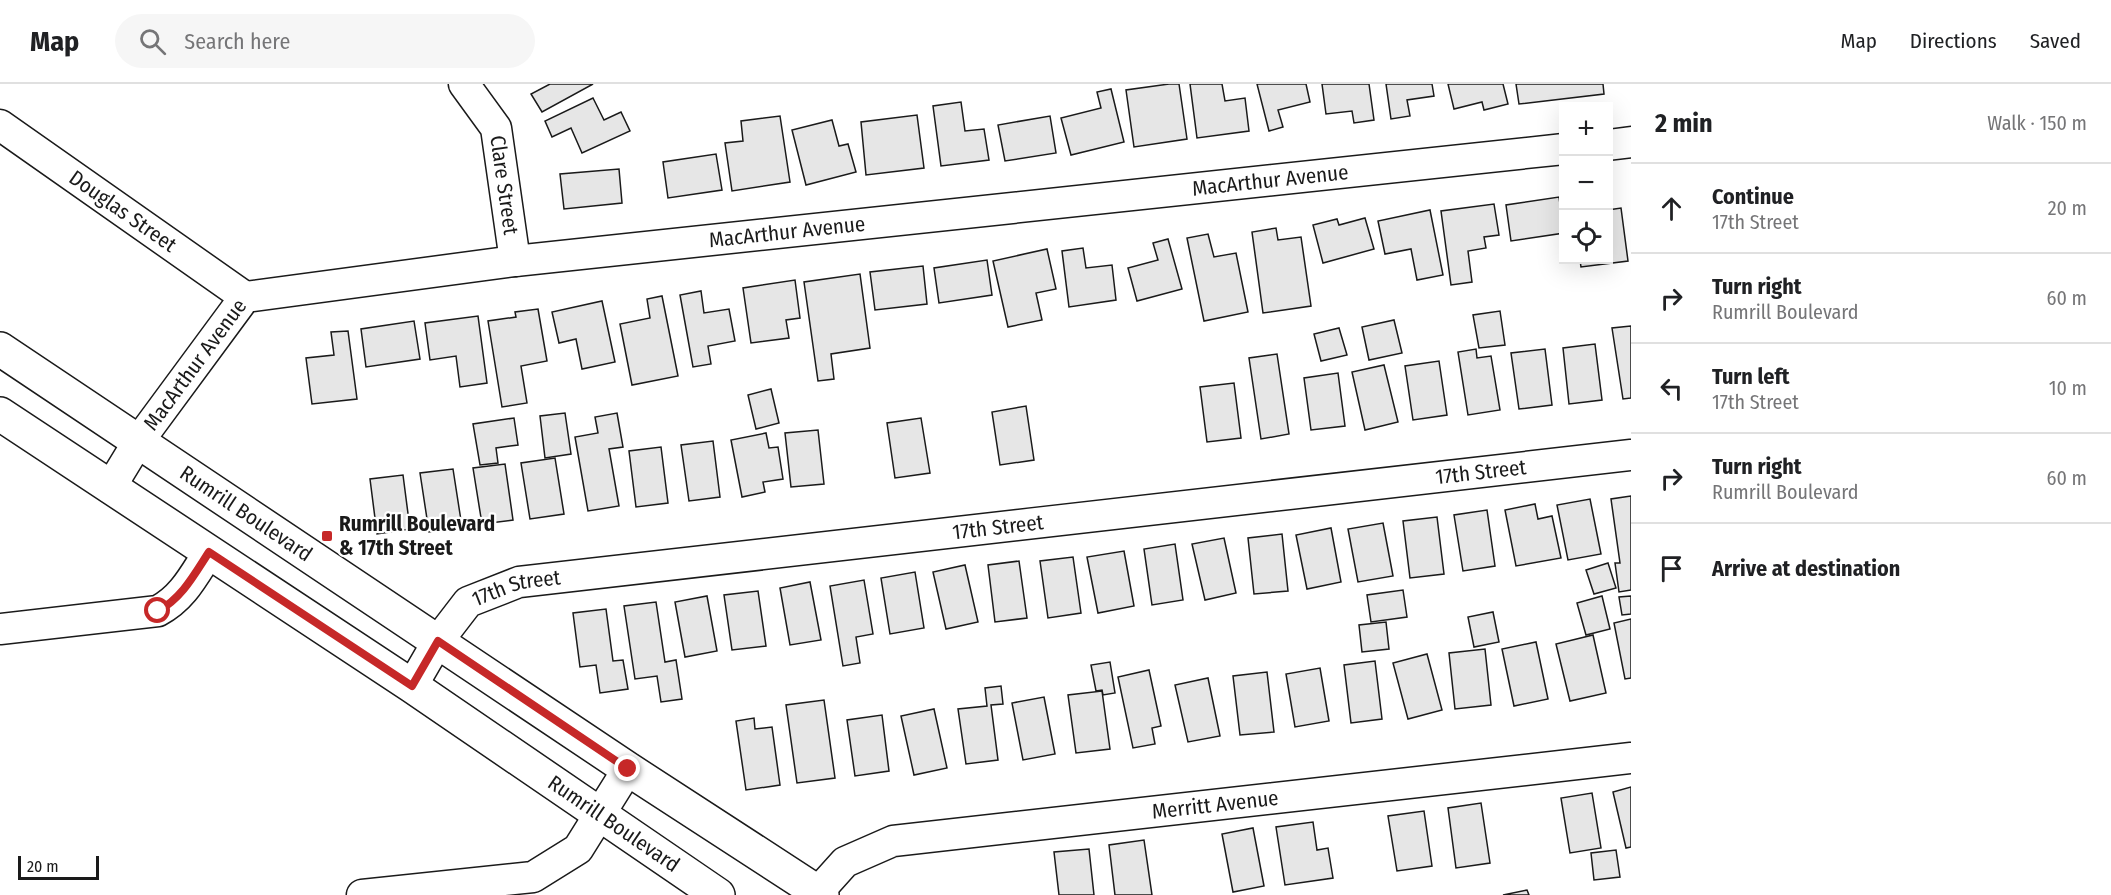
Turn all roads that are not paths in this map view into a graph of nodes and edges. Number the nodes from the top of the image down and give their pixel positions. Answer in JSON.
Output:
{"nodes":[{"id":1,"x":464,"y":84,"type":"edge"},
{"id":2,"x":0,"y":125,"type":"edge"},
{"id":3,"x":1631,"y":142,"type":"edge"},
{"id":4,"x":1613,"y":144,"type":"edge"},
{"id":5,"x":1559,"y":149,"type":"edge"},
{"id":6,"x":515,"y":261,"type":"junction"},
{"id":7,"x":245,"y":297,"type":"junction"},
{"id":8,"x":0,"y":349,"type":"edge"},
{"id":9,"x":0,"y":414,"type":"edge"},
{"id":10,"x":138,"y":442,"type":"junction"},
{"id":11,"x":1631,"y":455,"type":"edge"},
{"id":12,"x":110,"y":488,"type":"junction"},
{"id":13,"x":209,"y":552,"type":"junction"},
{"id":14,"x":0,"y":628,"type":"edge"},
{"id":15,"x":438,"y":641,"type":"junction"},
{"id":16,"x":412,"y":686,"type":"junction"},
{"id":17,"x":1631,"y":758,"type":"edge"},
{"id":18,"x":628,"y":769,"type":"junction"},
{"id":19,"x":599,"y":815,"type":"junction"},
{"id":20,"x":400,"y":893,"type":"edge"},
{"id":21,"x":820,"y":894,"type":"edge"},
{"id":22,"x":362,"y":895,"type":"edge"},
{"id":23,"x":718,"y":895,"type":"edge"}],
"edges":[{"from":1,"to":6,"type":"street","name":"Clare Street"},
{"from":2,"to":7,"type":"street","name":"Douglas Street"},
{"from":3,"to":4,"type":"street"},
{"from":5,"to":6,"type":"street","name":"MacArthur Avenue"},
{"from":6,"to":7,"type":"street","name":"MacArthur Avenue"},
{"from":7,"to":10,"type":"street","name":"MacArthur Avenue"},
{"from":8,"to":10,"type":"main road","name":"Rumrill Boulevard"},
{"from":9,"to":12,"type":"main road","name":"Rumrill Boulevard"},
{"from":10,"to":12,"type":"street","name":"MacArthur Avenue"},
{"from":10,"to":15,"type":"main road","name":"Rumrill Boulevard"},
{"from":11,"to":15,"type":"street","name":"17th Street"},
{"from":12,"to":13,"type":"main road","name":"Rumrill Boulevard"},
{"from":13,"to":14,"type":"street"},
{"from":13,"to":16,"type":"main road","name":"Rumrill Boulevard"},
{"from":15,"to":16,"type":"street","name":"17th Street"},
{"from":15,"to":18,"type":"main road","name":"Rumrill Boulevard"},
{"from":16,"to":19,"type":"main road","name":"Rumrill Boulevard"},
{"from":17,"to":21,"type":"street","name":"Merritt Avenue"},
{"from":18,"to":19,"type":"street"},
{"from":18,"to":21,"type":"main road","name":"Rumrill Boulevard"},
{"from":19,"to":20,"type":"street"},
{"from":19,"to":23,"type":"main road","name":"Rumrill Boulevard"},
{"from":20,"to":22,"type":"street"}]}
